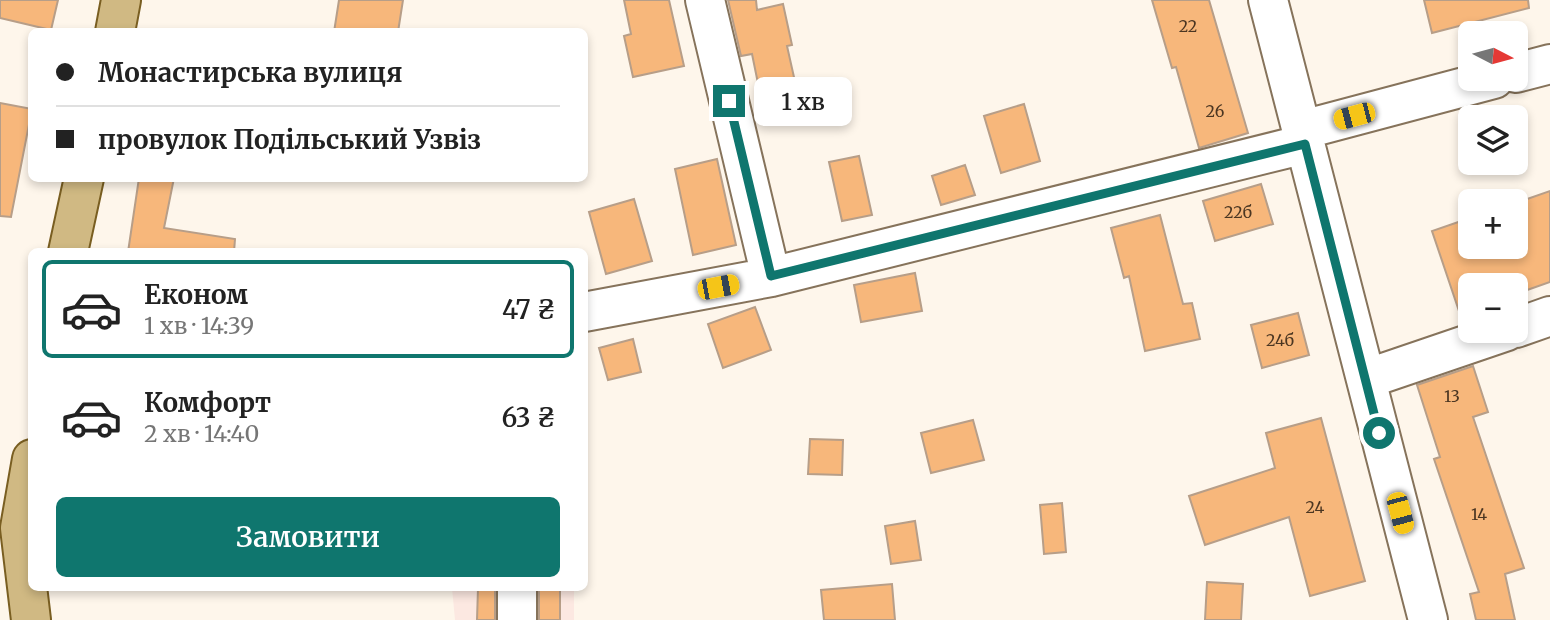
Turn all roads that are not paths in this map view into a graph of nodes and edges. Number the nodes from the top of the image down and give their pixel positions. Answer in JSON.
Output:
{"nodes":[{"id":1,"x":121,"y":0,"type":"edge"},
{"id":2,"x":705,"y":0,"type":"edge"},
{"id":3,"x":1268,"y":0,"type":"edge"},
{"id":4,"x":116,"y":28,"type":"edge"},
{"id":5,"x":1550,"y":64,"type":"edge"},
{"id":6,"x":1528,"y":70,"type":"edge"},
{"id":7,"x":1458,"y":90,"type":"edge"},
{"id":8,"x":1303,"y":137,"type":"junction"},
{"id":9,"x":83,"y":182,"type":"edge"},
{"id":10,"x":69,"y":248,"type":"edge"},
{"id":11,"x":771,"y":276,"type":"junction"},
{"id":12,"x":588,"y":311,"type":"edge"},
{"id":13,"x":1550,"y":316,"type":"edge"},
{"id":14,"x":1528,"y":324,"type":"edge"},
{"id":15,"x":1472,"y":343,"type":"edge"},
{"id":16,"x":1366,"y":379,"type":"junction"},
{"id":17,"x":28,"y":482,"type":"edge"},
{"id":18,"x":517,"y":591,"type":"edge"},
{"id":19,"x":31,"y":620,"type":"edge"},
{"id":20,"x":517,"y":620,"type":"edge"},
{"id":21,"x":1428,"y":620,"type":"edge"}],
"edges":[{"from":1,"to":4,"type":"main road"},
{"from":2,"to":11,"type":"street"},
{"from":3,"to":8,"type":"street"},
{"from":5,"to":6,"type":"street"},
{"from":7,"to":8,"type":"street"},
{"from":8,"to":11,"type":"street"},
{"from":8,"to":16,"type":"street"},
{"from":9,"to":10,"type":"main road"},
{"from":11,"to":12,"type":"street"},
{"from":13,"to":14,"type":"street"},
{"from":15,"to":16,"type":"street"},
{"from":16,"to":21,"type":"street"},
{"from":17,"to":19,"type":"main road"},
{"from":18,"to":20,"type":"street"}]}
